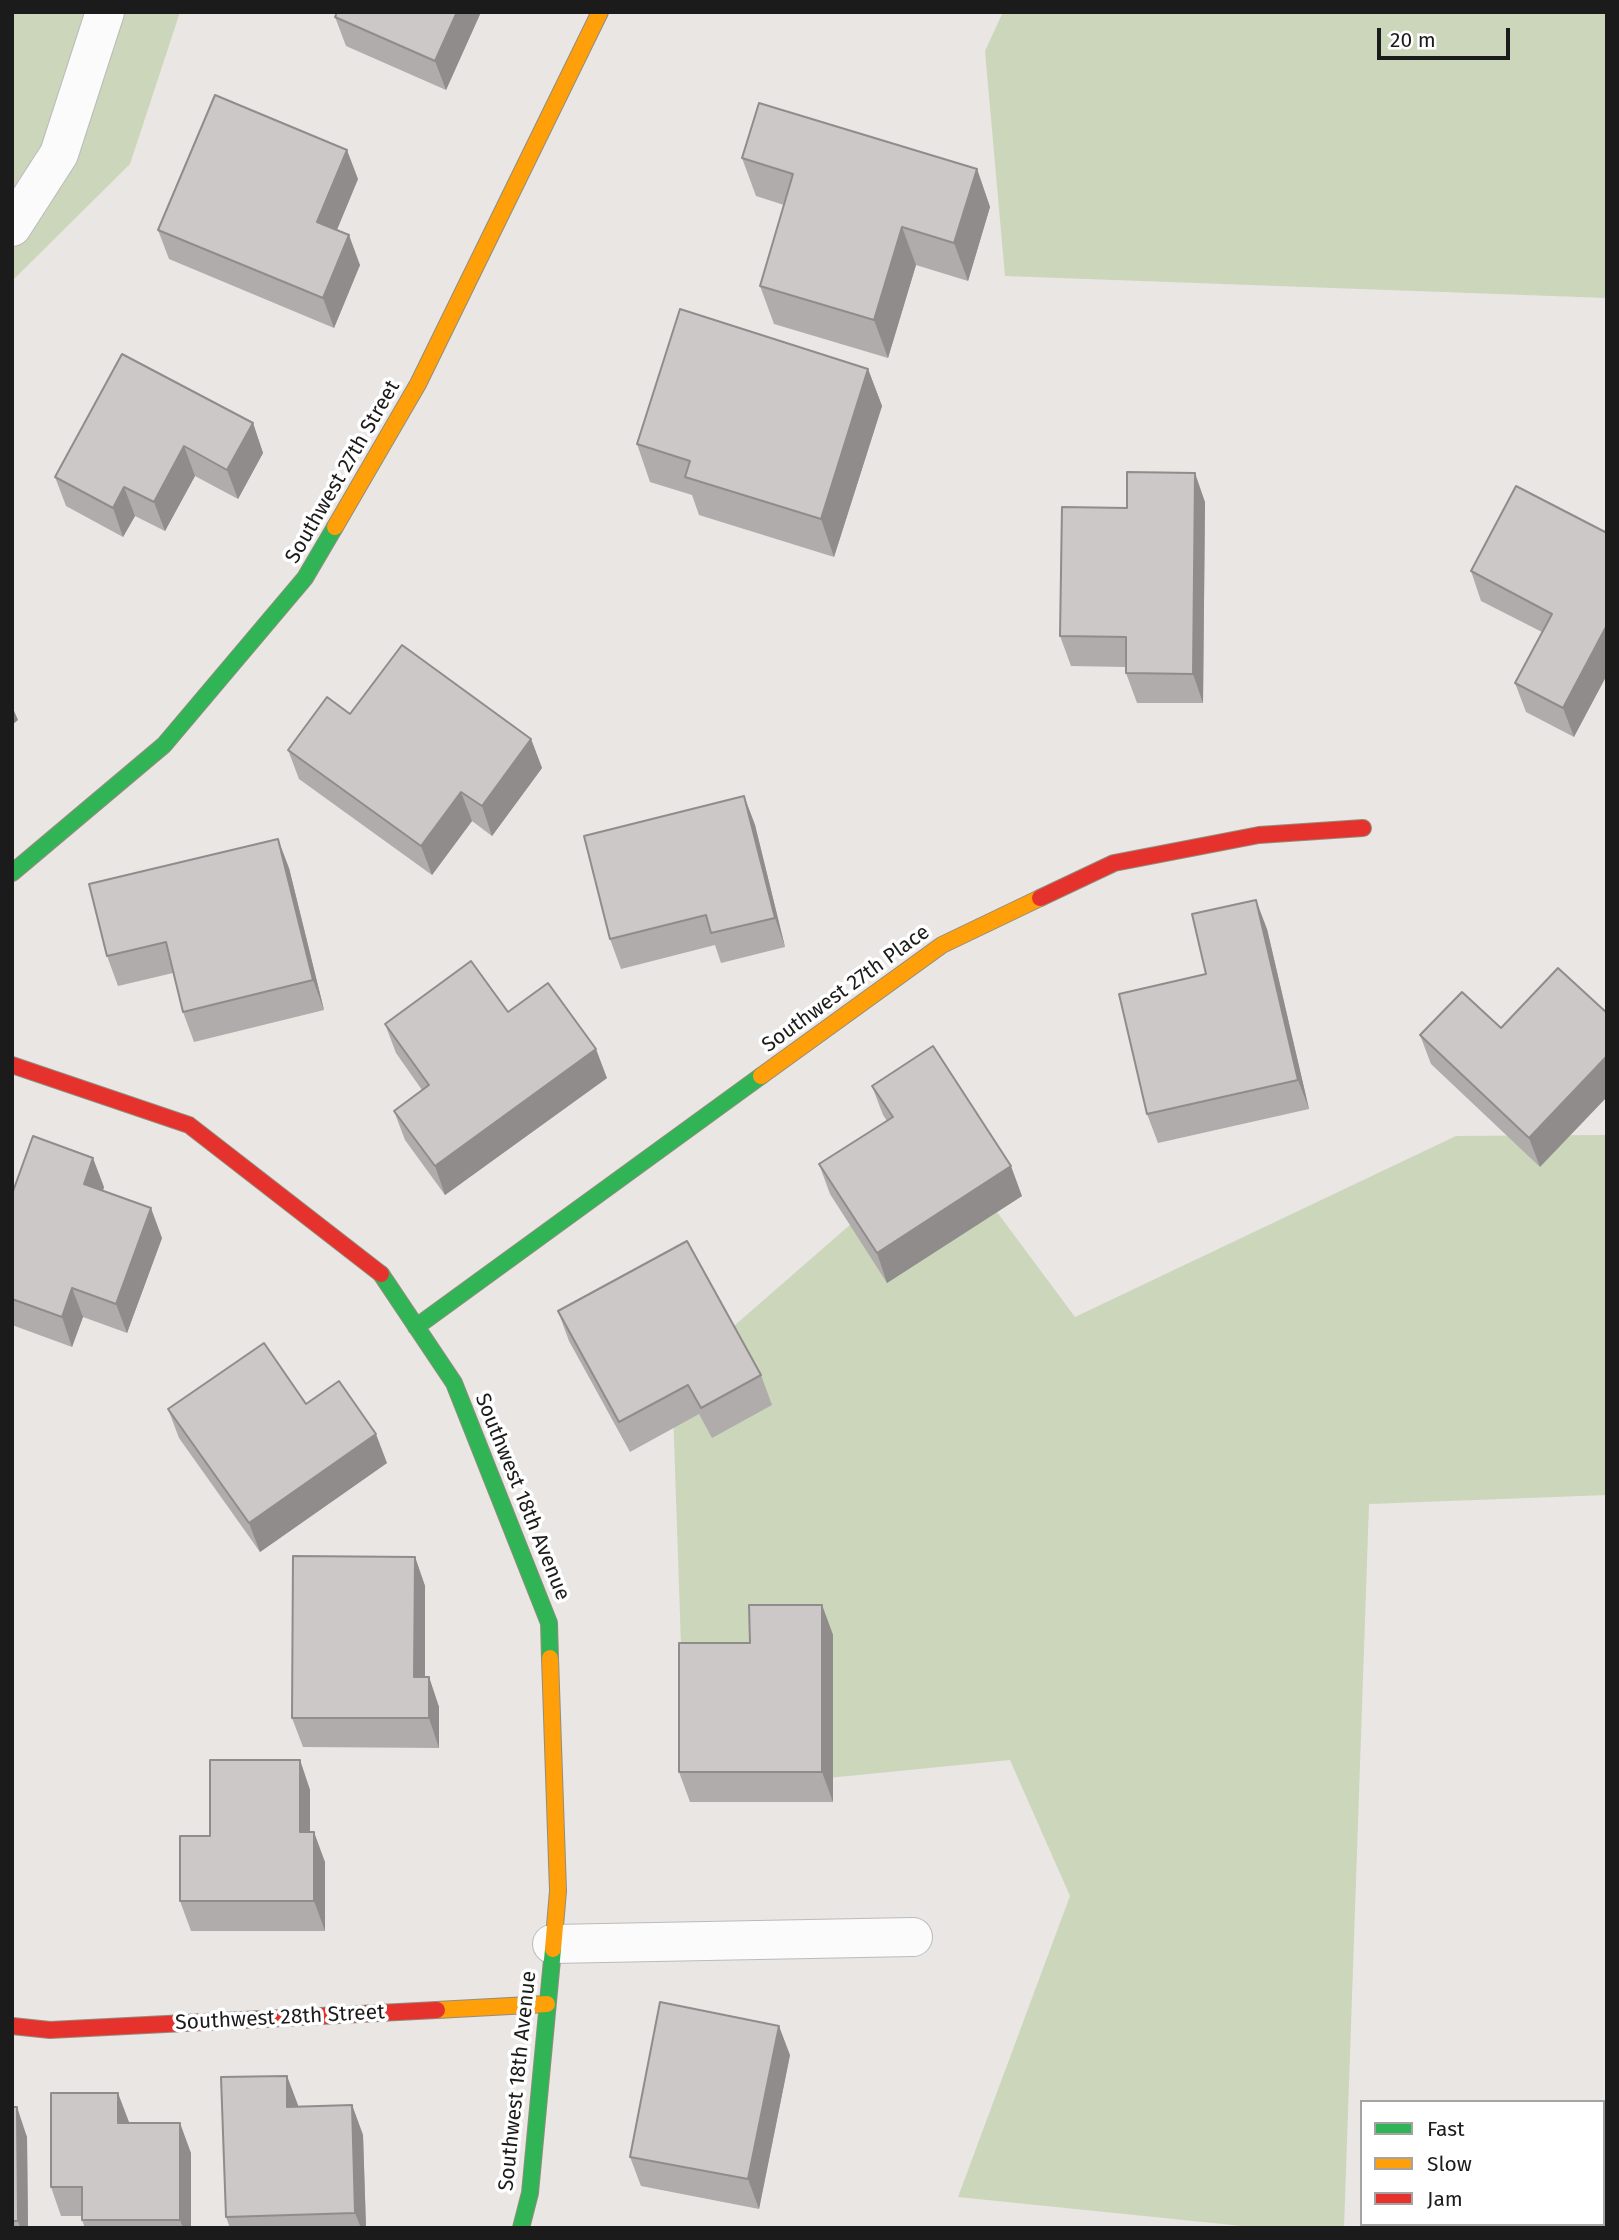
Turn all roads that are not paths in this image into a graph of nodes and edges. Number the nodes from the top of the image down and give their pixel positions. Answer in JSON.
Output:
{"nodes":[{"id":1,"x":105,"y":12,"type":"edge"},
{"id":2,"x":600,"y":12,"type":"edge"},
{"id":3,"x":12,"y":227,"type":"edge"},
{"id":4,"x":1363,"y":828,"type":"dead end"},
{"id":5,"x":12,"y":873,"type":"edge"},
{"id":6,"x":12,"y":1065,"type":"edge"},
{"id":7,"x":416,"y":1327,"type":"junction"},
{"id":8,"x":913,"y":1937,"type":"dead end"},
{"id":9,"x":552,"y":1944,"type":"junction"},
{"id":10,"x":547,"y":2004,"type":"junction"},
{"id":11,"x":12,"y":2026,"type":"edge"},
{"id":12,"x":521,"y":2228,"type":"edge"}],
"edges":[{"from":1,"to":3,"type":"street"},
{"from":2,"to":5,"type":"street","name":"Southwest 27th Street"},
{"from":4,"to":7,"type":"street","name":"Southwest 27th Place"},
{"from":6,"to":7,"type":"street","name":"Southwest 18th Avenue"},
{"from":7,"to":9,"type":"street","name":"Southwest 18th Avenue"},
{"from":8,"to":9,"type":"street"},
{"from":9,"to":10,"type":"street","name":"Southwest 18th Avenue"},
{"from":10,"to":11,"type":"street","name":"Southwest 28th Street"},
{"from":10,"to":12,"type":"street","name":"Southwest 18th Avenue"}]}
